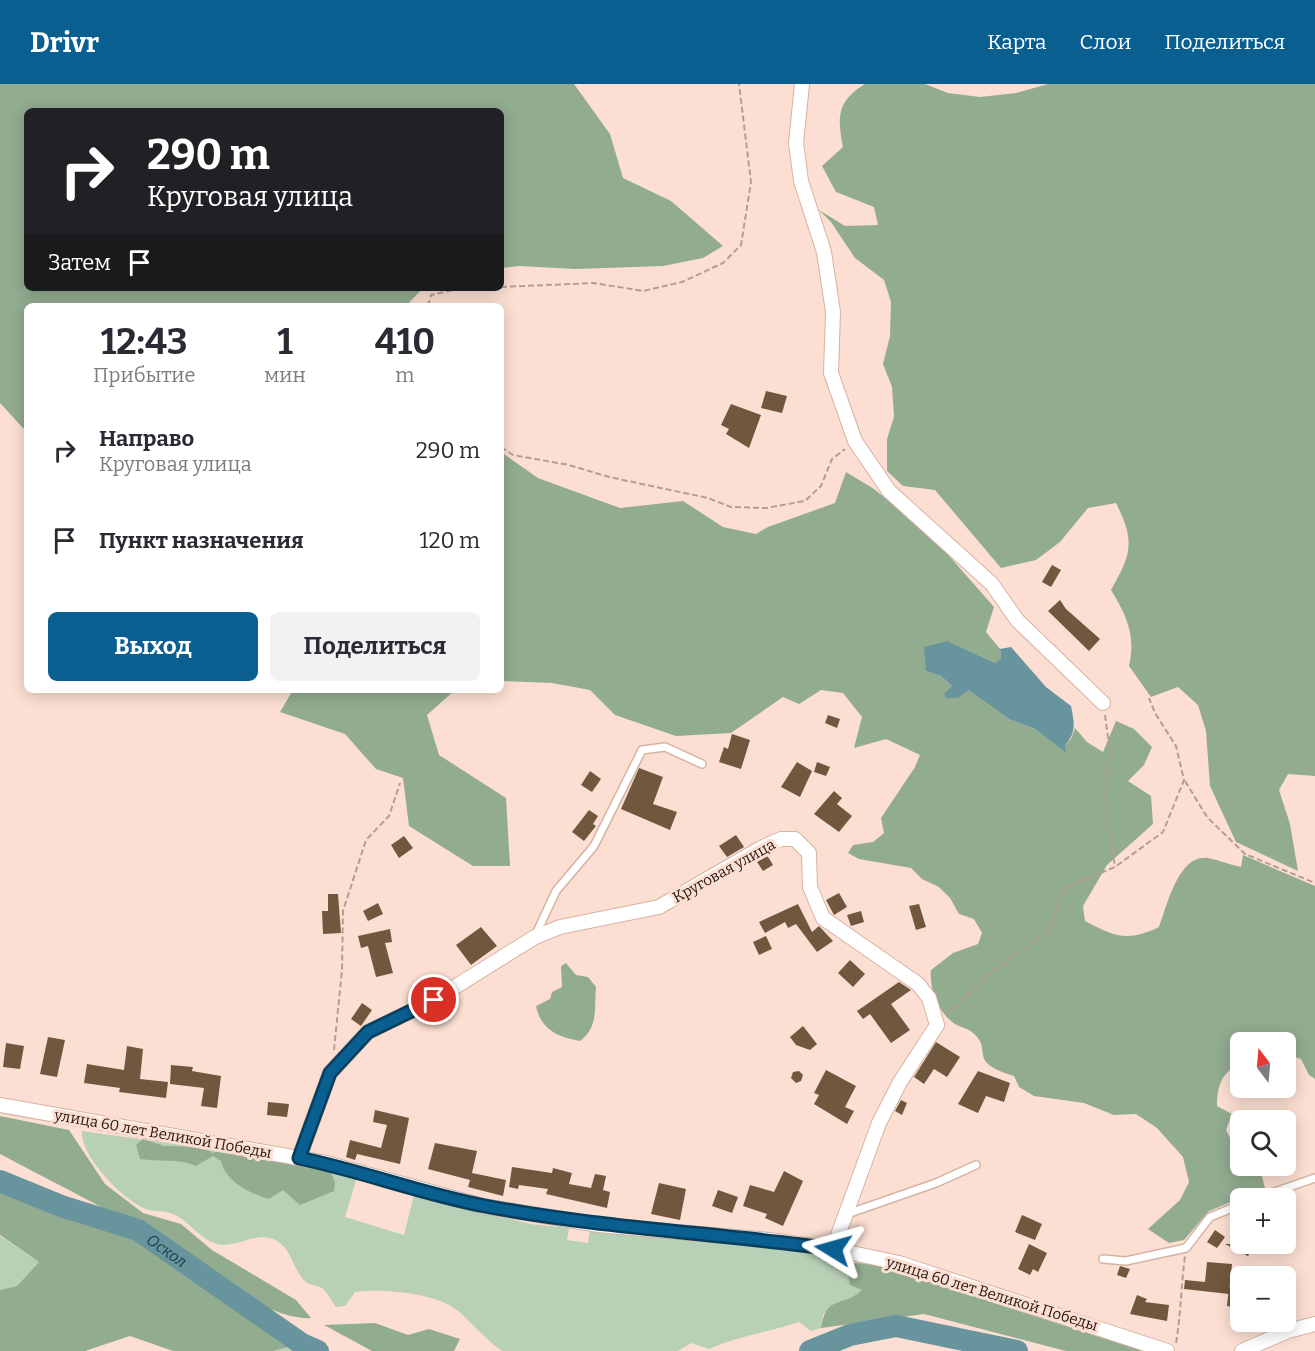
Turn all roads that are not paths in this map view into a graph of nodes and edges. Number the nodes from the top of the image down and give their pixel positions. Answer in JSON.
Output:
{"nodes":[{"id":1,"x":802,"y":84,"type":"edge"},
{"id":2,"x":1103,"y":703,"type":"road end"},
{"id":3,"x":702,"y":764,"type":"dead end"},
{"id":4,"x":535,"y":937,"type":"junction"},
{"id":5,"x":0,"y":1105,"type":"edge"},
{"id":6,"x":299,"y":1158,"type":"junction"},
{"id":7,"x":976,"y":1165,"type":"dead end"},
{"id":8,"x":1315,"y":1178,"type":"edge"},
{"id":9,"x":1286,"y":1188,"type":"edge"},
{"id":10,"x":1230,"y":1209,"type":"edge"},
{"id":11,"x":844,"y":1215,"type":"junction"},
{"id":12,"x":833,"y":1249,"type":"junction"},
{"id":13,"x":1103,"y":1259,"type":"dead end"},
{"id":14,"x":1315,"y":1324,"type":"edge"},
{"id":15,"x":1167,"y":1351,"type":"edge"},
{"id":16,"x":1242,"y":1351,"type":"edge"}],
"edges":[{"from":1,"to":2,"type":"street"},
{"from":3,"to":4,"type":"lane"},
{"from":4,"to":6,"type":"street","name":"Круговая улица"},
{"from":4,"to":11,"type":"street","name":"Круговая улица"},
{"from":5,"to":6,"type":"street","name":"улица 60 лет Великой Победы"},
{"from":6,"to":12,"type":"street","name":"улица 60 лет Великой Победы"},
{"from":7,"to":11,"type":"lane"},
{"from":8,"to":9,"type":"lane"},
{"from":10,"to":13,"type":"lane"},
{"from":11,"to":12,"type":"street"},
{"from":12,"to":15,"type":"street","name":"улица 60 лет Великой Победы"},
{"from":14,"to":16,"type":"street"}]}
